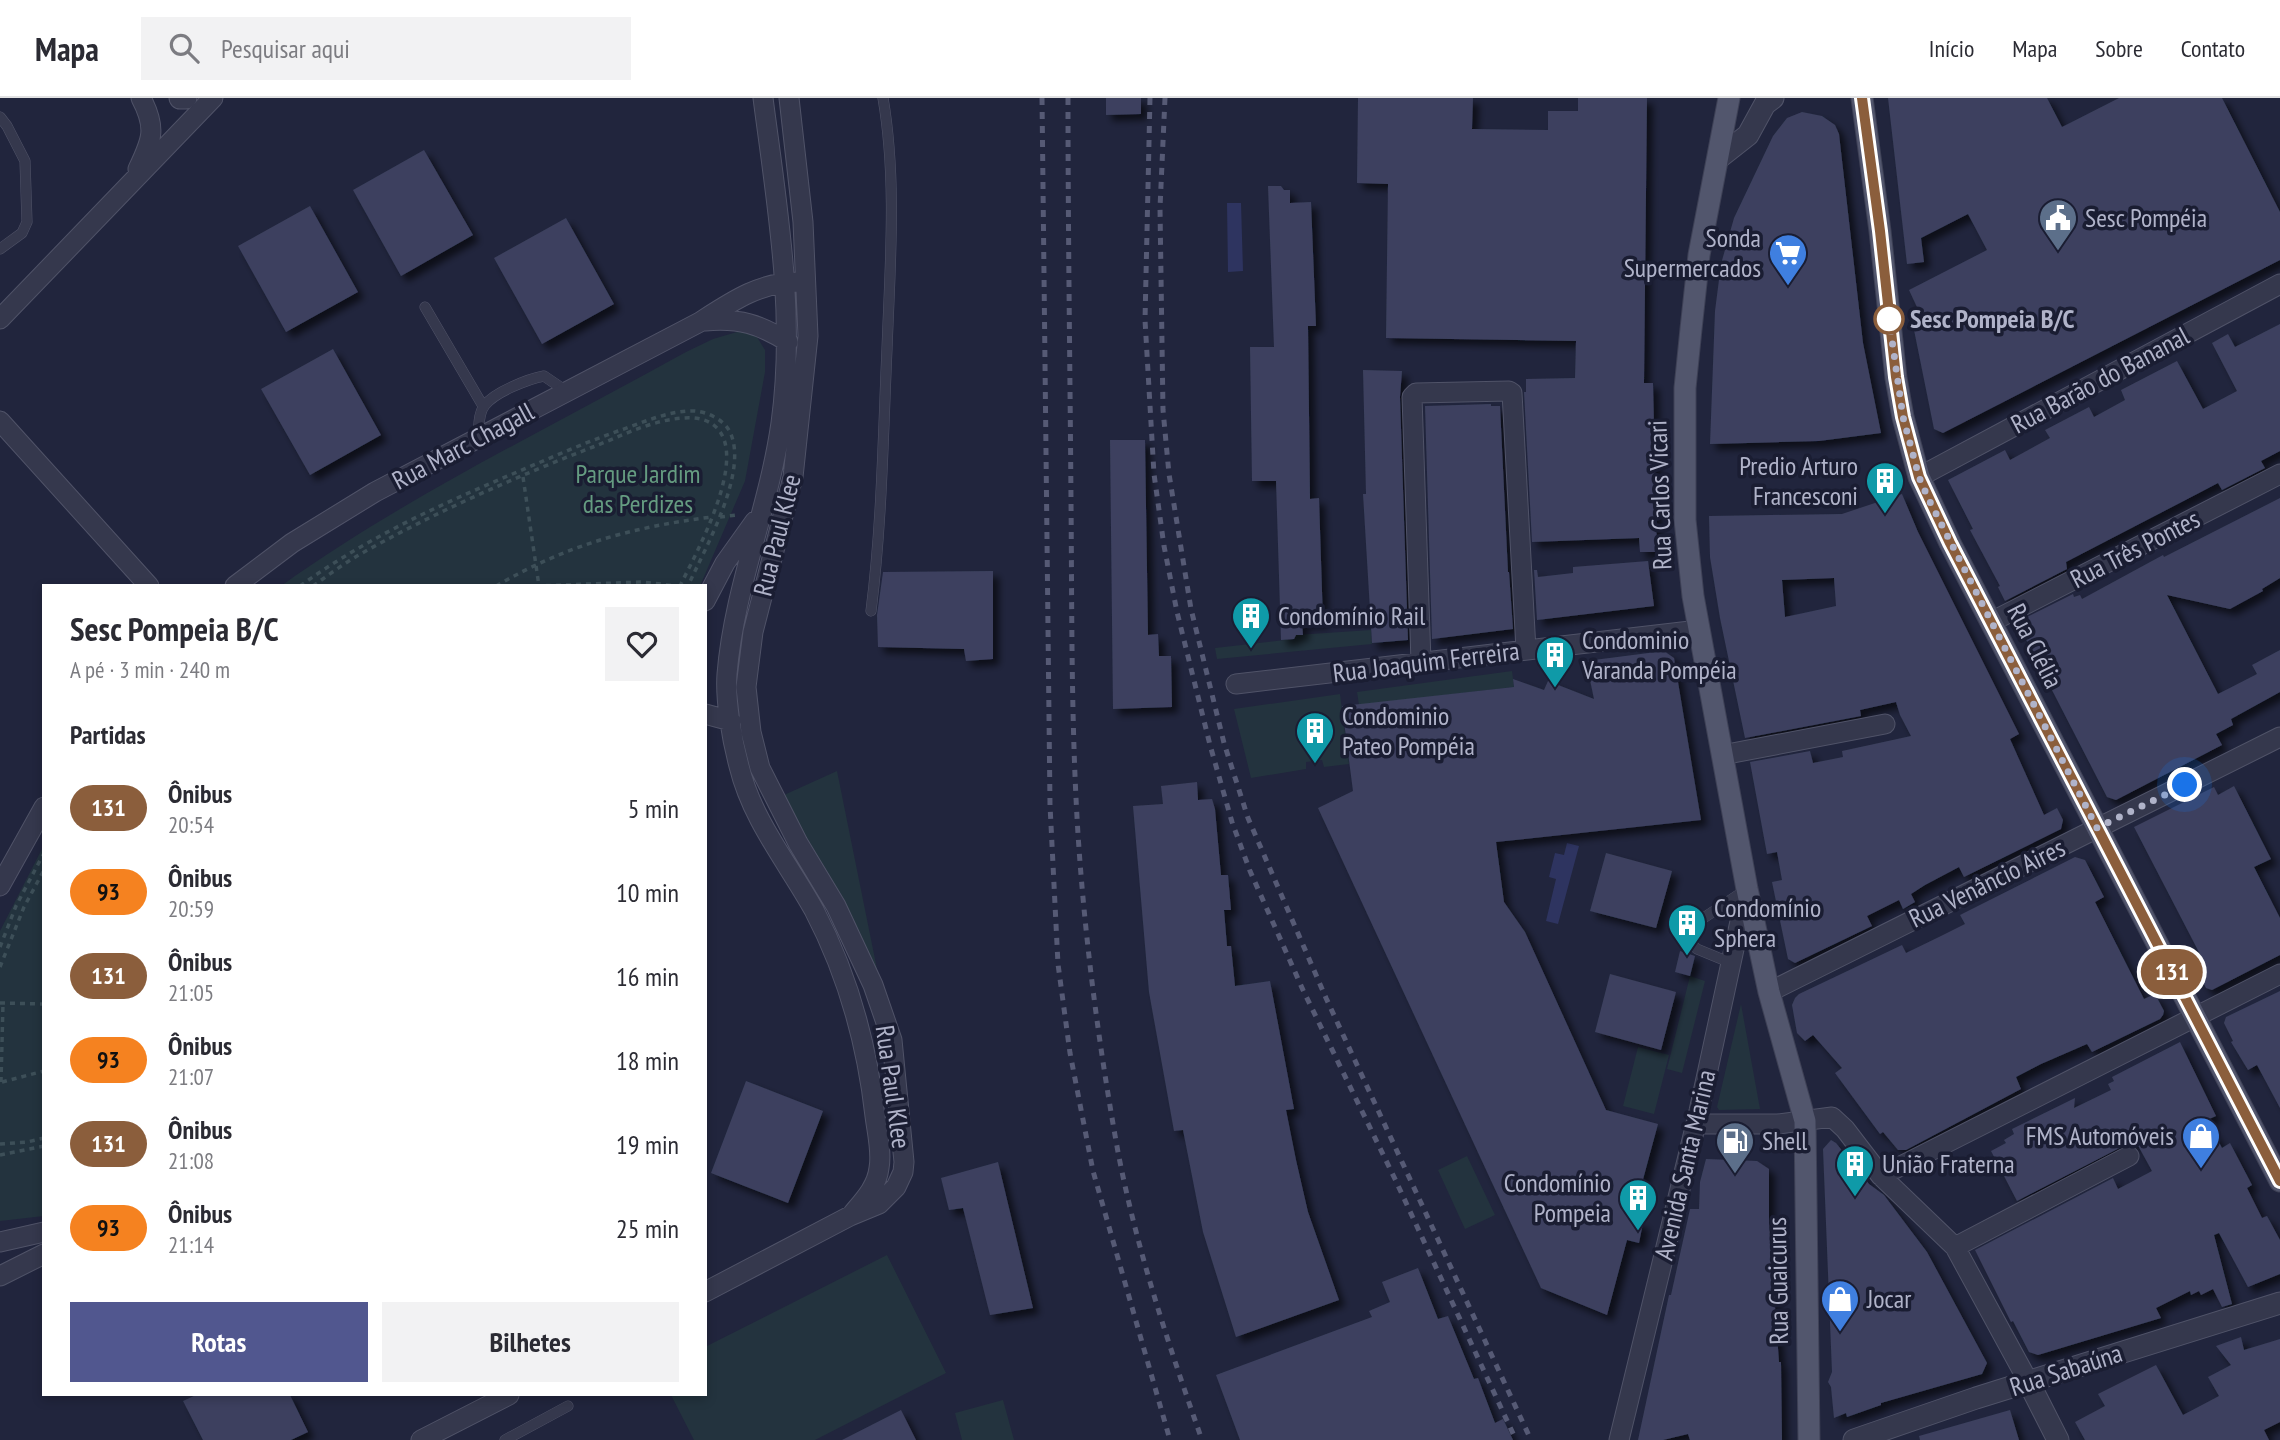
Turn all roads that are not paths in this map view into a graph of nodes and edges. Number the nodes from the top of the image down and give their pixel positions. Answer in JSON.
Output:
{"nodes":[{"id":1,"x":141,"y":98,"type":"edge"},
{"id":2,"x":180,"y":98,"type":"edge"},
{"id":3,"x":186,"y":98,"type":"edge"},
{"id":4,"x":213,"y":98,"type":"edge"},
{"id":5,"x":763,"y":98,"type":"edge"},
{"id":6,"x":789,"y":98,"type":"edge"},
{"id":7,"x":883,"y":98,"type":"edge"},
{"id":8,"x":1730,"y":98,"type":"edge"},
{"id":9,"x":1773,"y":98,"type":"edge"},
{"id":10,"x":1862,"y":98,"type":"edge"},
{"id":11,"x":0,"y":117,"type":"edge"},
{"id":12,"x":1720,"y":157,"type":"junction"},
{"id":13,"x":133,"y":180,"type":"junction"},
{"id":14,"x":0,"y":249,"type":"edge"},
{"id":15,"x":806,"y":281,"type":"junction"},
{"id":16,"x":786,"y":282,"type":"junction"},
{"id":17,"x":2280,"y":284,"type":"edge"},
{"id":18,"x":425,"y":307,"type":"dead end"},
{"id":19,"x":0,"y":319,"type":"edge"},
{"id":20,"x":700,"y":322,"type":"junction"},
{"id":21,"x":788,"y":342,"type":"junction"},
{"id":22,"x":566,"y":391,"type":"junction"},
{"id":23,"x":483,"y":407,"type":"junction"},
{"id":24,"x":0,"y":421,"type":"edge"},
{"id":25,"x":478,"y":437,"type":"junction"},
{"id":26,"x":2280,"y":474,"type":"edge"},
{"id":27,"x":1919,"y":477,"type":"junction"},
{"id":28,"x":762,"y":512,"type":"junction"},
{"id":29,"x":147,"y":584,"type":"edge"},
{"id":30,"x":238,"y":584,"type":"edge"},
{"id":31,"x":707,"y":597,"type":"edge"},
{"id":32,"x":871,"y":611,"type":"dead end"},
{"id":33,"x":1991,"y":622,"type":"junction"},
{"id":34,"x":1699,"y":630,"type":"junction"},
{"id":35,"x":1526,"y":650,"type":"junction"},
{"id":36,"x":1421,"y":662,"type":"junction"},
{"id":37,"x":1236,"y":684,"type":"dead end"},
{"id":38,"x":707,"y":715,"type":"edge"},
{"id":39,"x":731,"y":721,"type":"junction"},
{"id":40,"x":1885,"y":724,"type":"dead end"},
{"id":41,"x":2280,"y":737,"type":"edge"},
{"id":42,"x":1721,"y":755,"type":"junction"},
{"id":43,"x":42,"y":811,"type":"edge"},
{"id":44,"x":2097,"y":828,"type":"junction"},
{"id":45,"x":0,"y":886,"type":"edge"},
{"id":46,"x":1747,"y":889,"type":"junction"},
{"id":47,"x":1731,"y":962,"type":"junction"},
{"id":48,"x":2280,"y":974,"type":"edge"},
{"id":49,"x":1769,"y":992,"type":"junction"},
{"id":50,"x":2195,"y":1017,"type":"junction"},
{"id":51,"x":1805,"y":1121,"type":"junction"},
{"id":52,"x":1696,"y":1124,"type":"junction"},
{"id":53,"x":2129,"y":1156,"type":"dead end"},
{"id":54,"x":1881,"y":1176,"type":"junction"},
{"id":55,"x":2280,"y":1181,"type":"edge"},
{"id":56,"x":850,"y":1216,"type":"junction"},
{"id":57,"x":42,"y":1232,"type":"edge"},
{"id":58,"x":0,"y":1242,"type":"edge"},
{"id":59,"x":1955,"y":1247,"type":"junction"},
{"id":60,"x":42,"y":1255,"type":"edge"},
{"id":61,"x":0,"y":1276,"type":"edge"},
{"id":62,"x":707,"y":1291,"type":"edge"},
{"id":63,"x":2280,"y":1303,"type":"edge"},
{"id":64,"x":2028,"y":1381,"type":"junction"},
{"id":65,"x":507,"y":1396,"type":"edge"},
{"id":66,"x":568,"y":1406,"type":"dead end"},
{"id":67,"x":421,"y":1440,"type":"edge"},
{"id":68,"x":505,"y":1440,"type":"edge"},
{"id":69,"x":1619,"y":1440,"type":"edge"},
{"id":70,"x":1809,"y":1440,"type":"edge"},
{"id":71,"x":1854,"y":1440,"type":"edge"},
{"id":72,"x":2057,"y":1440,"type":"edge"}],
"edges":[{"from":1,"to":13,"type":"street"},
{"from":2,"to":3,"type":"street"},
{"from":4,"to":13,"type":"street"},
{"from":5,"to":16,"type":"street","name":"Rua Paul Klee"},
{"from":6,"to":15,"type":"street","name":"Rua Paul Klee"},
{"from":7,"to":32,"type":"lane"},
{"from":8,"to":12,"type":"main road","name":"Rua Carlos Vicari"},
{"from":9,"to":12,"type":"street"},
{"from":10,"to":27,"type":"main road","name":"Rua Clélia"},
{"from":11,"to":14,"type":"lane"},
{"from":12,"to":34,"type":"main road","name":"Rua Carlos Vicari"},
{"from":13,"to":19,"type":"street"},
{"from":15,"to":16,"type":"street","name":"Rua Marc Chagall"},
{"from":15,"to":56,"type":"street","name":"Rua Paul Klee"},
{"from":16,"to":20,"type":"street","name":"Rua Marc Chagall"},
{"from":16,"to":21,"type":"street","name":"Rua Paul Klee"},
{"from":17,"to":27,"type":"street","name":"Rua Barão do Bananal"},
{"from":18,"to":23,"type":"lane"},
{"from":20,"to":21,"type":"street","name":"Rua Marc Chagall"},
{"from":20,"to":22,"type":"street","name":"Rua Marc Chagall"},
{"from":21,"to":28,"type":"street","name":"Rua Paul Klee"},
{"from":22,"to":23,"type":"lane"},
{"from":22,"to":25,"type":"street","name":"Rua Marc Chagall"},
{"from":23,"to":25,"type":"lane"},
{"from":24,"to":29,"type":"street"},
{"from":25,"to":30,"type":"street","name":"Rua Marc Chagall"},
{"from":26,"to":33,"type":"street","name":"Rua Três Pontes"},
{"from":27,"to":33,"type":"main road","name":"Rua Clélia"},
{"from":28,"to":31,"type":"street"},
{"from":28,"to":39,"type":"street","name":"Rua Paul Klee"},
{"from":33,"to":44,"type":"main road","name":"Rua Clélia"},
{"from":34,"to":35,"type":"street","name":"Rua Joaquim Ferreira"},
{"from":34,"to":42,"type":"main road","name":"Rua Carlos Vicari"},
{"from":35,"to":36,"type":"street","name":"Rua Joaquim Ferreira"},
{"from":35,"to":36,"type":"street"},
{"from":36,"to":37,"type":"street","name":"Rua Joaquim Ferreira"},
{"from":38,"to":39,"type":"street"},
{"from":39,"to":56,"type":"street","name":"Rua Paul Klee"},
{"from":40,"to":42,"type":"street"},
{"from":41,"to":44,"type":"street","name":"Rua Venâncio Aires"},
{"from":42,"to":46,"type":"main road","name":"Rua Carlos Vicari"},
{"from":43,"to":45,"type":"street"},
{"from":44,"to":49,"type":"street","name":"Rua Venâncio Aires"},
{"from":44,"to":50,"type":"main road","name":"Rua Clélia"},
{"from":46,"to":47,"type":"street","name":"Avenida Santa Marina"},
{"from":46,"to":47,"type":"lane"},
{"from":46,"to":49,"type":"main road","name":"Rua Carlos Vicari"},
{"from":47,"to":52,"type":"street","name":"Avenida Santa Marina"},
{"from":48,"to":50,"type":"street"},
{"from":49,"to":51,"type":"main road","name":"Rua Guaicurus"},
{"from":50,"to":54,"type":"street"},
{"from":50,"to":55,"type":"main road","name":"Rua Clélia"},
{"from":51,"to":52,"type":"street"},
{"from":51,"to":54,"type":"street"},
{"from":51,"to":70,"type":"main road","name":"Rua Guaicurus"},
{"from":52,"to":69,"type":"street","name":"Avenida Santa Marina"},
{"from":53,"to":59,"type":"street"},
{"from":54,"to":59,"type":"street"},
{"from":56,"to":62,"type":"street"},
{"from":57,"to":58,"type":"street"},
{"from":59,"to":64,"type":"street"},
{"from":60,"to":61,"type":"street"},
{"from":63,"to":64,"type":"street","name":"Rua Sabaúna"},
{"from":64,"to":71,"type":"street","name":"Rua Sabaúna"},
{"from":64,"to":72,"type":"street"},
{"from":65,"to":67,"type":"street"},
{"from":66,"to":68,"type":"lane"}]}
